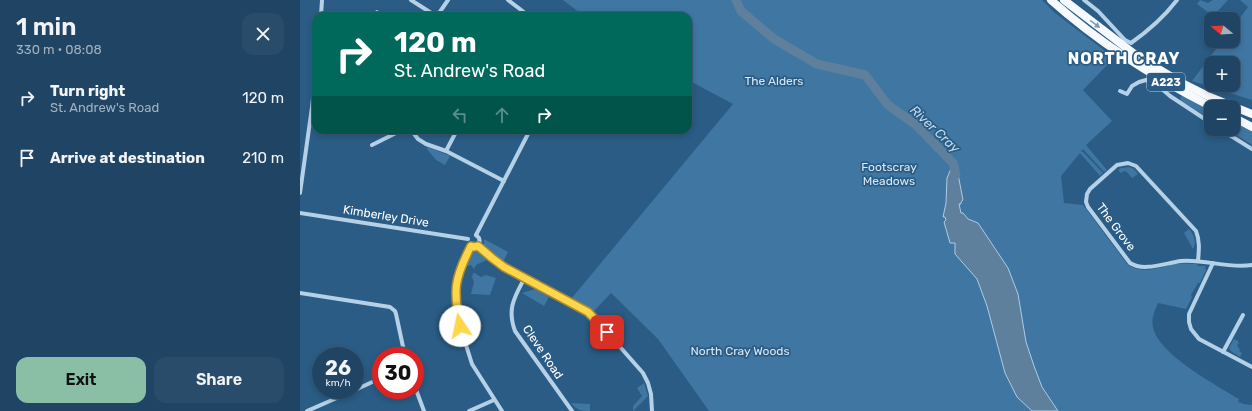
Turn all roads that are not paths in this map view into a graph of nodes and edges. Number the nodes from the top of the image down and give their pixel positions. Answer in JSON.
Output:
{"nodes":[{"id":1,"x":322,"y":0,"type":"edge"},
{"id":2,"x":412,"y":0,"type":"edge"},
{"id":3,"x":448,"y":0,"type":"edge"},
{"id":4,"x":508,"y":0,"type":"edge"},
{"id":5,"x":1051,"y":0,"type":"edge"},
{"id":6,"x":1084,"y":0,"type":"edge"},
{"id":7,"x":1177,"y":0,"type":"edge"},
{"id":8,"x":1067,"y":1,"type":"edge"},
{"id":9,"x":321,"y":12,"type":"edge"},
{"id":10,"x":430,"y":12,"type":"edge"},
{"id":11,"x":439,"y":12,"type":"edge"},
{"id":12,"x":522,"y":12,"type":"edge"},
{"id":13,"x":1120,"y":92,"type":"dead end"},
{"id":14,"x":1204,"y":103,"type":"edge"},
{"id":15,"x":312,"y":107,"type":"edge"},
{"id":16,"x":1252,"y":114,"type":"edge"},
{"id":17,"x":1204,"y":118,"type":"edge"},
{"id":18,"x":1240,"y":121,"type":"edge"},
{"id":19,"x":1252,"y":127,"type":"edge"},
{"id":20,"x":394,"y":134,"type":"edge"},
{"id":21,"x":414,"y":134,"type":"edge"},
{"id":22,"x":455,"y":134,"type":"edge"},
{"id":23,"x":528,"y":134,"type":"edge"},
{"id":24,"x":1231,"y":136,"type":"edge"},
{"id":25,"x":372,"y":145,"type":"dead end"},
{"id":26,"x":1252,"y":149,"type":"edge"},
{"id":27,"x":446,"y":151,"type":"junction"},
{"id":28,"x":504,"y":181,"type":"junction"},
{"id":29,"x":300,"y":192,"type":"edge"},
{"id":30,"x":300,"y":213,"type":"edge"},
{"id":31,"x":476,"y":235,"type":"junction"},
{"id":32,"x":468,"y":239,"type":"junction"},
{"id":33,"x":471,"y":246,"type":"junction"},
{"id":34,"x":478,"y":246,"type":"junction"},
{"id":35,"x":1198,"y":261,"type":"junction"},
{"id":36,"x":1213,"y":263,"type":"junction"},
{"id":37,"x":1252,"y":265,"type":"edge"},
{"id":38,"x":524,"y":279,"type":"junction"},
{"id":39,"x":300,"y":293,"type":"edge"},
{"id":40,"x":1243,"y":315,"type":"dead end"},
{"id":41,"x":403,"y":347,"type":"edge"},
{"id":42,"x":1223,"y":352,"type":"junction"},
{"id":43,"x":1252,"y":367,"type":"edge"},
{"id":44,"x":334,"y":399,"type":"edge"},
{"id":45,"x":420,"y":399,"type":"edge"},
{"id":46,"x":494,"y":400,"type":"junction"},
{"id":47,"x":307,"y":411,"type":"edge"},
{"id":48,"x":424,"y":411,"type":"edge"},
{"id":49,"x":469,"y":411,"type":"edge"},
{"id":50,"x":502,"y":411,"type":"edge"},
{"id":51,"x":572,"y":411,"type":"edge"},
{"id":52,"x":652,"y":411,"type":"edge"}],
"edges":[{"from":1,"to":9,"type":"street"},
{"from":2,"to":10,"type":"street"},
{"from":3,"to":11,"type":"street"},
{"from":4,"to":12,"type":"street"},
{"from":5,"to":14,"type":"main road","number":"A223"},
{"from":6,"to":7,"type":"street"},
{"from":8,"to":16,"type":"main road","number":"A223","one_way":true},
{"from":13,"to":17,"type":"street"},
{"from":15,"to":29,"type":"street"},
{"from":18,"to":19,"type":"main road"},
{"from":20,"to":25,"type":"street"},
{"from":21,"to":27,"type":"street"},
{"from":22,"to":27,"type":"street"},
{"from":23,"to":28,"type":"street"},
{"from":24,"to":26,"type":"street"},
{"from":27,"to":28,"type":"street"},
{"from":28,"to":31,"type":"street"},
{"from":30,"to":32,"type":"street","name":"Kimberley Drive"},
{"from":31,"to":32,"type":"street"},
{"from":31,"to":34,"type":"street"},
{"from":32,"to":33,"type":"street"},
{"from":33,"to":34,"type":"street"},
{"from":33,"to":46,"type":"street"},
{"from":34,"to":38,"type":"street"},
{"from":35,"to":35,"type":"street","name":"The Grove"},
{"from":35,"to":36,"type":"street","name":"The Grove"},
{"from":36,"to":37,"type":"street","name":"The Grove"},
{"from":36,"to":42,"type":"street"},
{"from":38,"to":51,"type":"street","name":"Cleve Road"},
{"from":38,"to":52,"type":"street"},
{"from":39,"to":41,"type":"street"},
{"from":40,"to":42,"type":"street"},
{"from":42,"to":43,"type":"street"},
{"from":44,"to":47,"type":"street"},
{"from":45,"to":48,"type":"street"},
{"from":46,"to":49,"type":"street"},
{"from":46,"to":50,"type":"street"}]}
